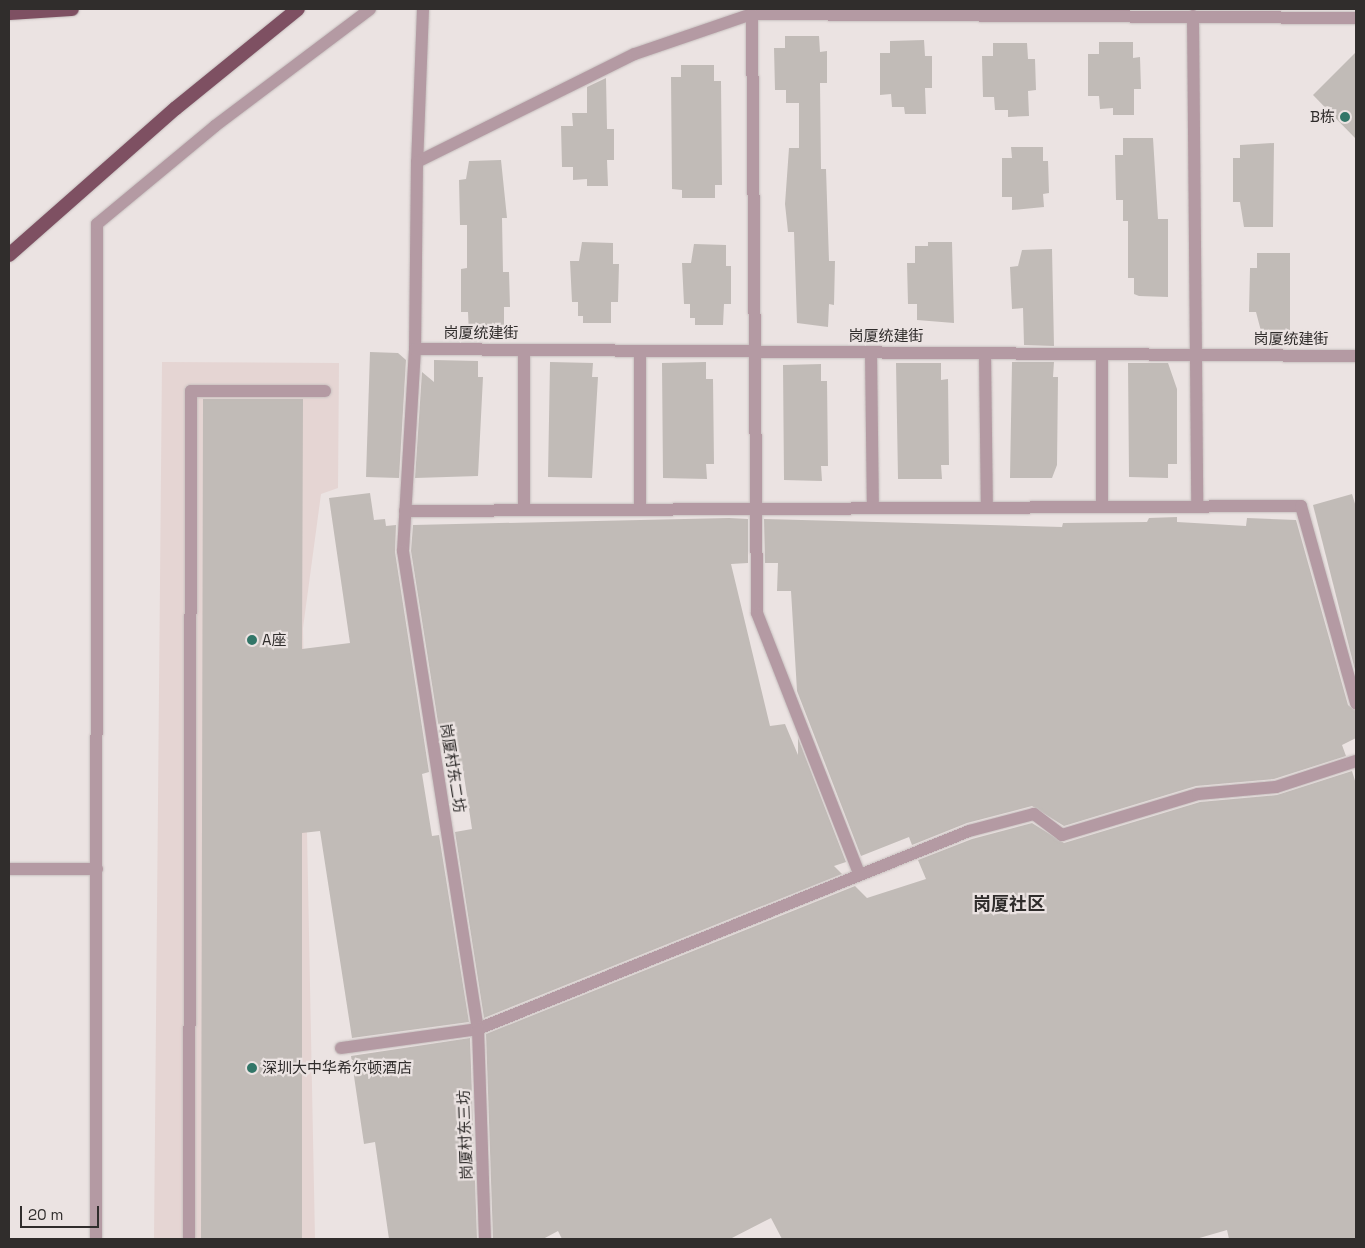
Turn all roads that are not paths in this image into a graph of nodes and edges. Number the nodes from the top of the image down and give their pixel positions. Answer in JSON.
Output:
{"nodes":[{"id":1,"x":72,"y":9,"type":"edge"},
{"id":2,"x":298,"y":9,"type":"edge"},
{"id":3,"x":370,"y":9,"type":"edge"},
{"id":4,"x":423,"y":9,"type":"edge"},
{"id":5,"x":9,"y":13,"type":"edge"},
{"id":6,"x":752,"y":14,"type":"junction"},
{"id":7,"x":1193,"y":16,"type":"junction"},
{"id":8,"x":1356,"y":18,"type":"edge"},
{"id":9,"x":417,"y":162,"type":"junction"},
{"id":10,"x":9,"y":255,"type":"edge"},
{"id":11,"x":414,"y":349,"type":"junction"},
{"id":12,"x":524,"y":350,"type":"junction"},
{"id":13,"x":640,"y":351,"type":"junction"},
{"id":14,"x":753,"y":352,"type":"junction"},
{"id":15,"x":871,"y":352,"type":"junction"},
{"id":16,"x":986,"y":353,"type":"junction"},
{"id":17,"x":1102,"y":354,"type":"junction"},
{"id":18,"x":1196,"y":355,"type":"junction"},
{"id":19,"x":1356,"y":356,"type":"edge"},
{"id":20,"x":325,"y":391,"type":"dead end"},
{"id":21,"x":1102,"y":507,"type":"junction"},
{"id":22,"x":1197,"y":507,"type":"junction"},
{"id":23,"x":873,"y":508,"type":"junction"},
{"id":24,"x":987,"y":508,"type":"junction"},
{"id":25,"x":640,"y":509,"type":"junction"},
{"id":26,"x":756,"y":509,"type":"junction"},
{"id":27,"x":524,"y":510,"type":"junction"},
{"id":28,"x":405,"y":511,"type":"junction"},
{"id":29,"x":1356,"y":703,"type":"edge"},
{"id":30,"x":1356,"y":761,"type":"edge"},
{"id":31,"x":9,"y":869,"type":"edge"},
{"id":32,"x":97,"y":869,"type":"junction"},
{"id":33,"x":860,"y":873,"type":"junction"},
{"id":34,"x":478,"y":1029,"type":"junction"},
{"id":35,"x":341,"y":1048,"type":"dead end"},
{"id":36,"x":96,"y":1239,"type":"edge"},
{"id":37,"x":189,"y":1239,"type":"edge"},
{"id":38,"x":485,"y":1239,"type":"edge"}],
"edges":[{"from":1,"to":5,"type":"highway"},
{"from":2,"to":10,"type":"highway"},
{"from":3,"to":32,"type":"street"},
{"from":4,"to":9,"type":"street","name":"岗厦村东二坊"},
{"from":6,"to":7,"type":"street"},
{"from":6,"to":9,"type":"street"},
{"from":6,"to":14,"type":"street"},
{"from":7,"to":8,"type":"street"},
{"from":7,"to":18,"type":"street"},
{"from":9,"to":11,"type":"street","name":"岗厦村东二坊"},
{"from":11,"to":12,"type":"street","name":"岗厦统建街"},
{"from":11,"to":28,"type":"street","name":"岗厦村东二坊"},
{"from":12,"to":13,"type":"street","name":"岗厦统建街"},
{"from":12,"to":27,"type":"street"},
{"from":13,"to":14,"type":"street","name":"岗厦统建街"},
{"from":13,"to":25,"type":"street"},
{"from":14,"to":15,"type":"street","name":"岗厦统建街"},
{"from":14,"to":26,"type":"street"},
{"from":15,"to":16,"type":"street","name":"岗厦统建街"},
{"from":15,"to":23,"type":"street"},
{"from":16,"to":17,"type":"street","name":"岗厦统建街"},
{"from":16,"to":24,"type":"street"},
{"from":17,"to":18,"type":"street","name":"岗厦统建街"},
{"from":17,"to":21,"type":"street"},
{"from":18,"to":19,"type":"street","name":"岗厦统建街"},
{"from":18,"to":22,"type":"street"},
{"from":20,"to":37,"type":"street"},
{"from":21,"to":22,"type":"street"},
{"from":21,"to":24,"type":"street"},
{"from":22,"to":29,"type":"street"},
{"from":23,"to":24,"type":"street"},
{"from":23,"to":26,"type":"street"},
{"from":25,"to":26,"type":"street"},
{"from":25,"to":27,"type":"street"},
{"from":26,"to":33,"type":"street"},
{"from":27,"to":28,"type":"street"},
{"from":28,"to":34,"type":"street","name":"岗厦村东二坊"},
{"from":30,"to":33,"type":"street"},
{"from":31,"to":32,"type":"street"},
{"from":32,"to":36,"type":"street"},
{"from":33,"to":34,"type":"street"},
{"from":34,"to":35,"type":"street"},
{"from":34,"to":38,"type":"street","name":"岗厦村东三坊"}]}
